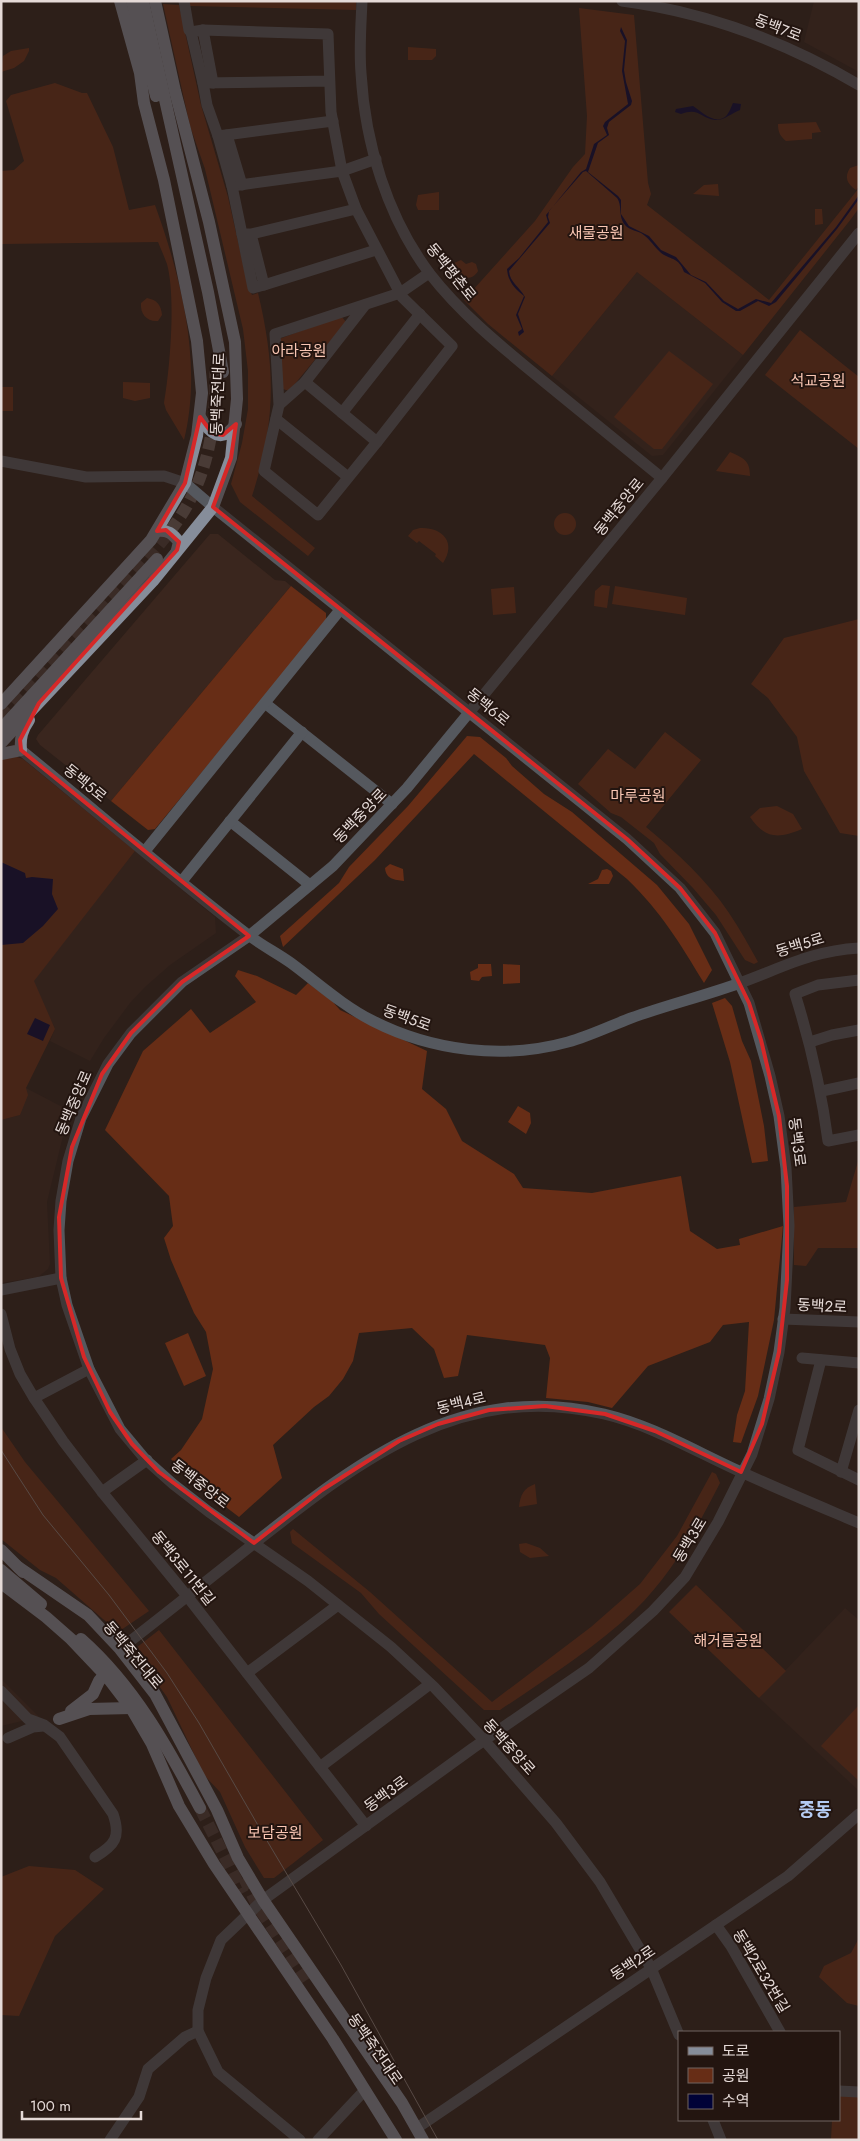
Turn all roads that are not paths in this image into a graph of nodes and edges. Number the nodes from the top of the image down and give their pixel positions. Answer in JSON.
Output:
{"nodes":[{"id":1,"x":120,"y":1,"type":"edge"},
{"id":2,"x":132,"y":1,"type":"edge"},
{"id":3,"x":143,"y":1,"type":"edge"},
{"id":4,"x":155,"y":1,"type":"edge"},
{"id":5,"x":184,"y":1,"type":"edge"},
{"id":6,"x":362,"y":1,"type":"edge"},
{"id":7,"x":622,"y":1,"type":"edge"},
{"id":8,"x":136,"y":17,"type":"junction"},
{"id":9,"x":197,"y":31,"type":"junction"},
{"id":10,"x":140,"y":73,"type":"junction"},
{"id":11,"x":328,"y":82,"type":"junction"},
{"id":12,"x":208,"y":83,"type":"junction"},
{"id":13,"x":859,"y":85,"type":"edge"},
{"id":14,"x":332,"y":122,"type":"junction"},
{"id":15,"x":223,"y":135,"type":"junction"},
{"id":16,"x":376,"y":160,"type":"junction"},
{"id":17,"x":342,"y":171,"type":"junction"},
{"id":18,"x":237,"y":186,"type":"junction"},
{"id":19,"x":356,"y":210,"type":"junction"},
{"id":20,"x":859,"y":233,"type":"edge"},
{"id":21,"x":247,"y":234,"type":"junction"},
{"id":22,"x":376,"y":250,"type":"junction"},
{"id":23,"x":429,"y":273,"type":"junction"},
{"id":24,"x":400,"y":293,"type":"junction"},
{"id":25,"x":366,"y":304,"type":"junction"},
{"id":26,"x":420,"y":314,"type":"junction"},
{"id":27,"x":304,"y":382,"type":"junction"},
{"id":28,"x":279,"y":405,"type":"junction"},
{"id":29,"x":342,"y":413,"type":"junction"},
{"id":30,"x":200,"y":417,"type":"junction"},
{"id":31,"x":276,"y":419,"type":"junction"},
{"id":32,"x":236,"y":424,"type":"junction"},
{"id":33,"x":377,"y":442,"type":"junction"},
{"id":34,"x":1,"y":462,"type":"edge"},
{"id":35,"x":348,"y":477,"type":"junction"},
{"id":36,"x":662,"y":478,"type":"junction"},
{"id":37,"x":185,"y":483,"type":"junction"},
{"id":38,"x":213,"y":507,"type":"junction"},
{"id":39,"x":157,"y":531,"type":"junction"},
{"id":40,"x":177,"y":550,"type":"junction"},
{"id":41,"x":157,"y":559,"type":"dead end"},
{"id":42,"x":340,"y":610,"type":"junction"},
{"id":43,"x":38,"y":703,"type":"junction"},
{"id":44,"x":1,"y":704,"type":"edge"},
{"id":45,"x":266,"y":704,"type":"junction"},
{"id":46,"x":469,"y":711,"type":"junction"},
{"id":47,"x":1,"y":729,"type":"edge"},
{"id":48,"x":302,"y":732,"type":"junction"},
{"id":49,"x":1,"y":742,"type":"edge"},
{"id":50,"x":21,"y":750,"type":"junction"},
{"id":51,"x":1,"y":754,"type":"edge"},
{"id":52,"x":392,"y":804,"type":"junction"},
{"id":53,"x":230,"y":821,"type":"junction"},
{"id":54,"x":145,"y":851,"type":"junction"},
{"id":55,"x":182,"y":881,"type":"junction"},
{"id":56,"x":310,"y":885,"type":"junction"},
{"id":57,"x":249,"y":936,"type":"junction"},
{"id":58,"x":859,"y":948,"type":"edge"},
{"id":59,"x":859,"y":980,"type":"edge"},
{"id":60,"x":740,"y":983,"type":"junction"},
{"id":61,"x":859,"y":1030,"type":"edge"},
{"id":62,"x":810,"y":1042,"type":"junction"},
{"id":63,"x":859,"y":1083,"type":"edge"},
{"id":64,"x":822,"y":1090,"type":"junction"},
{"id":65,"x":859,"y":1135,"type":"edge"},
{"id":66,"x":61,"y":1278,"type":"junction"},
{"id":67,"x":1,"y":1290,"type":"edge"},
{"id":68,"x":1,"y":1314,"type":"edge"},
{"id":69,"x":783,"y":1319,"type":"junction"},
{"id":70,"x":859,"y":1322,"type":"edge"},
{"id":71,"x":802,"y":1358,"type":"dead end"},
{"id":72,"x":820,"y":1360,"type":"junction"},
{"id":73,"x":859,"y":1363,"type":"edge"},
{"id":74,"x":88,"y":1369,"type":"junction"},
{"id":75,"x":34,"y":1398,"type":"junction"},
{"id":76,"x":859,"y":1410,"type":"edge"},
{"id":77,"x":147,"y":1460,"type":"junction"},
{"id":78,"x":741,"y":1472,"type":"junction"},
{"id":79,"x":841,"y":1472,"type":"junction"},
{"id":80,"x":859,"y":1480,"type":"edge"},
{"id":81,"x":102,"y":1492,"type":"junction"},
{"id":82,"x":859,"y":1523,"type":"edge"},
{"id":83,"x":254,"y":1544,"type":"junction"},
{"id":84,"x":1,"y":1550,"type":"edge"},
{"id":85,"x":18,"y":1567,"type":"junction"},
{"id":86,"x":1,"y":1570,"type":"edge"},
{"id":87,"x":1,"y":1583,"type":"edge"},
{"id":88,"x":187,"y":1596,"type":"junction"},
{"id":89,"x":338,"y":1604,"type":"junction"},
{"id":90,"x":120,"y":1649,"type":"junction"},
{"id":91,"x":105,"y":1674,"type":"junction"},
{"id":92,"x":247,"y":1674,"type":"junction"},
{"id":93,"x":430,"y":1684,"type":"junction"},
{"id":94,"x":1,"y":1691,"type":"edge"},
{"id":95,"x":131,"y":1708,"type":"junction"},
{"id":96,"x":59,"y":1719,"type":"junction"},
{"id":97,"x":44,"y":1725,"type":"junction"},
{"id":98,"x":8,"y":1738,"type":"dead end"},
{"id":99,"x":484,"y":1740,"type":"junction"},
{"id":100,"x":320,"y":1767,"type":"junction"},
{"id":101,"x":859,"y":1814,"type":"edge"},
{"id":102,"x":366,"y":1826,"type":"junction"},
{"id":103,"x":95,"y":1857,"type":"dead end"},
{"id":104,"x":238,"y":1858,"type":"junction"},
{"id":105,"x":214,"y":1864,"type":"junction"},
{"id":106,"x":263,"y":1900,"type":"junction"},
{"id":107,"x":248,"y":1914,"type":"junction"},
{"id":108,"x":716,"y":1925,"type":"junction"},
{"id":109,"x":295,"y":1947,"type":"junction"},
{"id":110,"x":275,"y":1954,"type":"junction"},
{"id":111,"x":651,"y":1968,"type":"junction"},
{"id":112,"x":198,"y":2031,"type":"junction"},
{"id":113,"x":779,"y":2031,"type":"edge"},
{"id":114,"x":678,"y":2033,"type":"edge"},
{"id":115,"x":365,"y":2090,"type":"junction"},
{"id":116,"x":840,"y":2091,"type":"edge"},
{"id":117,"x":859,"y":2092,"type":"edge"},
{"id":118,"x":713,"y":2121,"type":"edge"},
{"id":119,"x":415,"y":2134,"type":"edge"},
{"id":120,"x":110,"y":2140,"type":"edge"},
{"id":121,"x":300,"y":2140,"type":"edge"},
{"id":122,"x":318,"y":2140,"type":"edge"},
{"id":123,"x":396,"y":2140,"type":"edge"},
{"id":124,"x":401,"y":2140,"type":"edge"},
{"id":125,"x":424,"y":2140,"type":"edge"},
{"id":126,"x":721,"y":2140,"type":"edge"}],
"edges":[{"from":1,"to":10,"type":"main road","name":"동백죽전대로"},
{"from":2,"to":8,"type":"main road","name":"동백죽전대로"},
{"from":3,"to":8,"type":"main road","name":"동백죽전대로"},
{"from":4,"to":32,"type":"main road","name":"동백죽전대로"},
{"from":5,"to":9,"type":"street"},
{"from":6,"to":16,"type":"street","name":"동백평촌로"},
{"from":7,"to":13,"type":"street","name":"동백7로"},
{"from":8,"to":10,"type":"main road"},
{"from":9,"to":11,"type":"street"},
{"from":9,"to":12,"type":"street"},
{"from":10,"to":30,"type":"main road","name":"동백죽전대로"},
{"from":11,"to":12,"type":"street"},
{"from":11,"to":14,"type":"street"},
{"from":12,"to":15,"type":"street"},
{"from":14,"to":15,"type":"street"},
{"from":14,"to":17,"type":"street"},
{"from":15,"to":18,"type":"street"},
{"from":16,"to":17,"type":"street"},
{"from":16,"to":23,"type":"street","name":"동백평촌로"},
{"from":17,"to":18,"type":"street"},
{"from":17,"to":19,"type":"street"},
{"from":18,"to":21,"type":"street"},
{"from":19,"to":21,"type":"street"},
{"from":19,"to":22,"type":"street"},
{"from":20,"to":36,"type":"street","name":"동백중앙로"},
{"from":21,"to":22,"type":"street"},
{"from":22,"to":24,"type":"street"},
{"from":23,"to":24,"type":"street"},
{"from":23,"to":36,"type":"street","name":"동백평촌로"},
{"from":24,"to":25,"type":"street"},
{"from":24,"to":26,"type":"street"},
{"from":25,"to":27,"type":"street"},
{"from":25,"to":28,"type":"street"},
{"from":26,"to":29,"type":"street"},
{"from":26,"to":33,"type":"street"},
{"from":27,"to":28,"type":"street"},
{"from":27,"to":29,"type":"street"},
{"from":28,"to":31,"type":"street"},
{"from":29,"to":33,"type":"street"},
{"from":30,"to":32,"type":"main road"},
{"from":30,"to":37,"type":"main road","name":"동백죽전대로"},
{"from":31,"to":35,"type":"street"},
{"from":31,"to":35,"type":"street"},
{"from":32,"to":38,"type":"main road","name":"동백죽전대로"},
{"from":33,"to":35,"type":"street"},
{"from":34,"to":37,"type":"street"},
{"from":36,"to":46,"type":"street","name":"동백중앙로"},
{"from":37,"to":38,"type":"street","name":"동백6로"},
{"from":37,"to":39,"type":"main road","name":"동백죽전대로"},
{"from":38,"to":40,"type":"main road","name":"동백죽전대로"},
{"from":38,"to":42,"type":"street","name":"동백6로"},
{"from":39,"to":40,"type":"main road"},
{"from":39,"to":44,"type":"main road","name":"동백죽전대로"},
{"from":40,"to":43,"type":"main road","name":"동백죽전대로"},
{"from":41,"to":47,"type":"main road"},
{"from":42,"to":45,"type":"street"},
{"from":42,"to":46,"type":"street","name":"동백6로"},
{"from":43,"to":49,"type":"main road","name":"동백죽전대로"},
{"from":43,"to":50,"type":"main road"},
{"from":45,"to":48,"type":"street"},
{"from":45,"to":54,"type":"street"},
{"from":46,"to":52,"type":"street","name":"동백중앙로"},
{"from":46,"to":60,"type":"street","name":"동백6로"},
{"from":48,"to":52,"type":"street"},
{"from":48,"to":53,"type":"street"},
{"from":50,"to":51,"type":"main road"},
{"from":50,"to":54,"type":"street","name":"동백5로"},
{"from":52,"to":56,"type":"street","name":"동백중앙로"},
{"from":53,"to":55,"type":"street"},
{"from":53,"to":56,"type":"street"},
{"from":54,"to":55,"type":"street","name":"동백5로"},
{"from":55,"to":57,"type":"street","name":"동백5로"},
{"from":56,"to":57,"type":"street","name":"동백중앙로"},
{"from":57,"to":60,"type":"street","name":"동백5로"},
{"from":57,"to":66,"type":"street","name":"동백중앙로"},
{"from":58,"to":60,"type":"street","name":"동백5로"},
{"from":59,"to":62,"type":"street"},
{"from":60,"to":69,"type":"street","name":"동백3로"},
{"from":61,"to":62,"type":"street"},
{"from":62,"to":64,"type":"street"},
{"from":63,"to":64,"type":"street"},
{"from":64,"to":65,"type":"street"},
{"from":66,"to":67,"type":"street"},
{"from":66,"to":74,"type":"street","name":"동백중앙로"},
{"from":68,"to":75,"type":"street","name":"동백3로11번길"},
{"from":69,"to":70,"type":"street","name":"동백2로"},
{"from":69,"to":78,"type":"street","name":"동백3로"},
{"from":71,"to":72,"type":"street"},
{"from":72,"to":73,"type":"street"},
{"from":72,"to":79,"type":"street"},
{"from":74,"to":75,"type":"street"},
{"from":74,"to":77,"type":"street","name":"동백중앙로"},
{"from":75,"to":81,"type":"street","name":"동백3로11번길"},
{"from":76,"to":79,"type":"street"},
{"from":77,"to":81,"type":"street"},
{"from":77,"to":83,"type":"street","name":"동백중앙로"},
{"from":78,"to":82,"type":"street","name":"동백4로"},
{"from":78,"to":83,"type":"street","name":"동백4로"},
{"from":78,"to":99,"type":"street","name":"동백3로"},
{"from":79,"to":80,"type":"street"},
{"from":81,"to":88,"type":"street","name":"동백3로11번길"},
{"from":83,"to":88,"type":"street","name":"동백4로"},
{"from":83,"to":89,"type":"street","name":"동백중앙로"},
{"from":84,"to":85,"type":"main road","name":"동백죽전대로"},
{"from":85,"to":86,"type":"main road","name":"동백죽전대로"},
{"from":85,"to":90,"type":"main road"},
{"from":87,"to":91,"type":"main road"},
{"from":88,"to":90,"type":"street","name":"동백4로"},
{"from":88,"to":92,"type":"street","name":"동백3로11번길"},
{"from":89,"to":92,"type":"street"},
{"from":89,"to":93,"type":"street","name":"동백중앙로"},
{"from":90,"to":104,"type":"main road"},
{"from":91,"to":95,"type":"main road"},
{"from":91,"to":96,"type":"main road"},
{"from":92,"to":100,"type":"street","name":"동백3로11번길"},
{"from":93,"to":99,"type":"street","name":"동백중앙로"},
{"from":93,"to":100,"type":"street"},
{"from":94,"to":97,"type":"street"},
{"from":95,"to":96,"type":"main road"},
{"from":95,"to":105,"type":"main road"},
{"from":96,"to":97,"type":"street"},
{"from":97,"to":98,"type":"street"},
{"from":97,"to":103,"type":"street"},
{"from":99,"to":102,"type":"street","name":"동백3로"},
{"from":99,"to":111,"type":"street","name":"동백중앙로"},
{"from":100,"to":102,"type":"street","name":"동백3로11번길"},
{"from":101,"to":108,"type":"street","name":"동백2로"},
{"from":102,"to":106,"type":"street","name":"동백3로"},
{"from":104,"to":105,"type":"main road"},
{"from":104,"to":106,"type":"main road"},
{"from":105,"to":107,"type":"main road"},
{"from":106,"to":107,"type":"street","name":"동백3로"},
{"from":106,"to":109,"type":"main road"},
{"from":107,"to":110,"type":"main road"},
{"from":107,"to":112,"type":"street","name":"동백3로"},
{"from":108,"to":111,"type":"street","name":"동백2로"},
{"from":108,"to":113,"type":"street","name":"동백2로32번길"},
{"from":109,"to":110,"type":"main road"},
{"from":109,"to":119,"type":"main road"},
{"from":110,"to":115,"type":"main road"},
{"from":111,"to":114,"type":"street","name":"동백중앙로"},
{"from":111,"to":119,"type":"street","name":"동백2로"},
{"from":112,"to":120,"type":"street"},
{"from":112,"to":121,"type":"street"},
{"from":115,"to":122,"type":"street"},
{"from":115,"to":123,"type":"main road"},
{"from":116,"to":117,"type":"street"},
{"from":118,"to":126,"type":"street"},
{"from":119,"to":124,"type":"main road","name":"동백죽전대로"},
{"from":119,"to":125,"type":"main road"}]}
